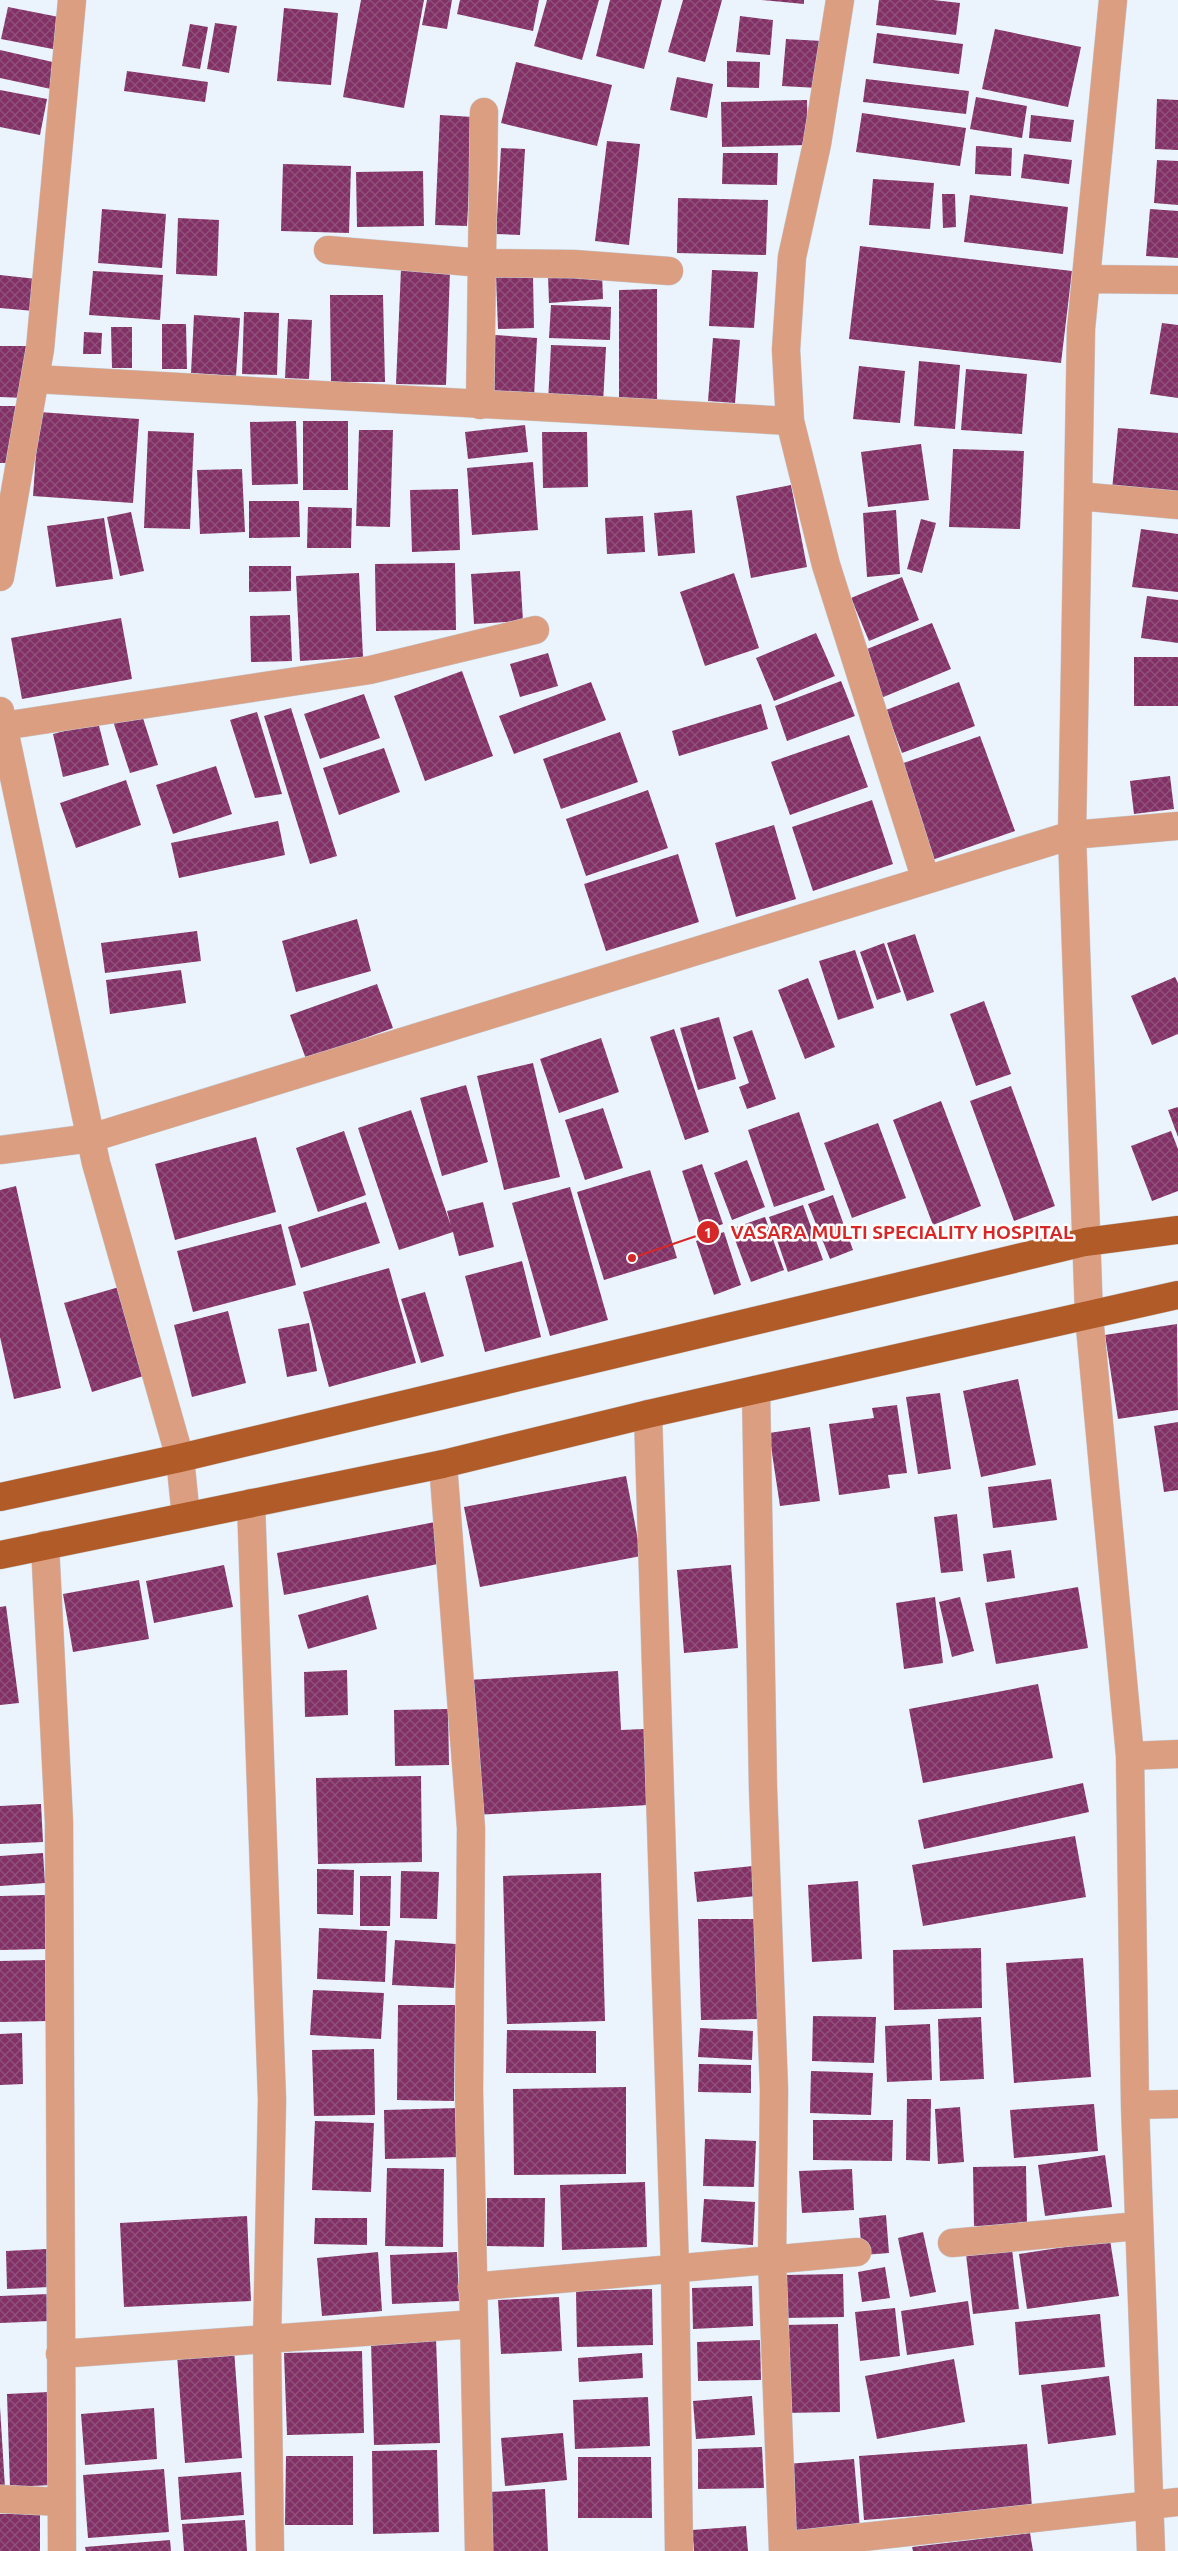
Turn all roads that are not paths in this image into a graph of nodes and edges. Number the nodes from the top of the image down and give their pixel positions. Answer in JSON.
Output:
{"nodes":[{"id":1,"x":72,"y":0,"type":"edge"},
{"id":2,"x":840,"y":0,"type":"edge"},
{"id":3,"x":1113,"y":0,"type":"edge"},
{"id":4,"x":484,"y":112,"type":"dead end"},
{"id":5,"x":328,"y":250,"type":"dead end"},
{"id":6,"x":482,"y":263,"type":"junction"},
{"id":7,"x":669,"y":271,"type":"dead end"},
{"id":8,"x":1086,"y":279,"type":"junction"},
{"id":9,"x":1178,"y":280,"type":"edge"},
{"id":10,"x":35,"y":379,"type":"junction"},
{"id":11,"x":480,"y":405,"type":"junction"},
{"id":12,"x":790,"y":421,"type":"junction"},
{"id":13,"x":1078,"y":496,"type":"junction"},
{"id":14,"x":1178,"y":505,"type":"edge"},
{"id":15,"x":0,"y":577,"type":"edge"},
{"id":16,"x":535,"y":630,"type":"dead end"},
{"id":17,"x":2,"y":718,"type":"edge"},
{"id":18,"x":1178,"y":826,"type":"edge"},
{"id":19,"x":1072,"y":835,"type":"junction"},
{"id":20,"x":926,"y":880,"type":"junction"},
{"id":21,"x":90,"y":1138,"type":"junction"},
{"id":22,"x":0,"y":1150,"type":"edge"},
{"id":23,"x":1178,"y":1230,"type":"edge"},
{"id":24,"x":1085,"y":1242,"type":"junction"},
{"id":25,"x":1178,"y":1296,"type":"edge"},
{"id":26,"x":1089,"y":1316,"type":"junction"},
{"id":27,"x":756,"y":1390,"type":"junction"},
{"id":28,"x":648,"y":1414,"type":"junction"},
{"id":29,"x":180,"y":1458,"type":"junction"},
{"id":30,"x":443,"y":1464,"type":"junction"},
{"id":31,"x":0,"y":1497,"type":"edge"},
{"id":32,"x":250,"y":1503,"type":"junction"},
{"id":33,"x":186,"y":1517,"type":"junction"},
{"id":34,"x":45,"y":1545,"type":"junction"},
{"id":35,"x":0,"y":1555,"type":"edge"},
{"id":36,"x":1178,"y":1754,"type":"edge"},
{"id":37,"x":1130,"y":1756,"type":"junction"},
{"id":38,"x":1178,"y":2104,"type":"edge"},
{"id":39,"x":1135,"y":2106,"type":"junction"},
{"id":40,"x":1138,"y":2226,"type":"junction"},
{"id":41,"x":952,"y":2244,"type":"dead end"},
{"id":42,"x":856,"y":2252,"type":"dead end"},
{"id":43,"x":772,"y":2260,"type":"junction"},
{"id":44,"x":675,"y":2268,"type":"junction"},
{"id":45,"x":472,"y":2287,"type":"junction"},
{"id":46,"x":474,"y":2324,"type":"junction"},
{"id":47,"x":267,"y":2341,"type":"junction"},
{"id":48,"x":60,"y":2354,"type":"junction"},
{"id":49,"x":0,"y":2499,"type":"edge"},
{"id":50,"x":61,"y":2502,"type":"junction"},
{"id":51,"x":1178,"y":2502,"type":"edge"},
{"id":52,"x":1149,"y":2504,"type":"junction"},
{"id":53,"x":783,"y":2548,"type":"edge"},
{"id":54,"x":62,"y":2551,"type":"edge"},
{"id":55,"x":270,"y":2551,"type":"edge"},
{"id":56,"x":479,"y":2551,"type":"edge"},
{"id":57,"x":679,"y":2551,"type":"edge"},
{"id":58,"x":1151,"y":2551,"type":"edge"}],
"edges":[{"from":1,"to":10,"type":"street"},
{"from":2,"to":12,"type":"street"},
{"from":3,"to":8,"type":"street"},
{"from":4,"to":6,"type":"street"},
{"from":5,"to":6,"type":"street"},
{"from":6,"to":7,"type":"street"},
{"from":6,"to":11,"type":"street"},
{"from":8,"to":9,"type":"street"},
{"from":8,"to":13,"type":"street"},
{"from":10,"to":11,"type":"street"},
{"from":10,"to":15,"type":"street"},
{"from":11,"to":12,"type":"street"},
{"from":12,"to":20,"type":"street"},
{"from":13,"to":14,"type":"street"},
{"from":13,"to":19,"type":"street"},
{"from":16,"to":17,"type":"street"},
{"from":17,"to":21,"type":"street"},
{"from":18,"to":19,"type":"street"},
{"from":19,"to":20,"type":"street"},
{"from":19,"to":24,"type":"street"},
{"from":20,"to":21,"type":"street"},
{"from":21,"to":22,"type":"street"},
{"from":21,"to":29,"type":"street"},
{"from":23,"to":24,"type":"main road"},
{"from":24,"to":26,"type":"street"},
{"from":24,"to":29,"type":"main road"},
{"from":25,"to":26,"type":"main road"},
{"from":26,"to":27,"type":"main road"},
{"from":26,"to":37,"type":"street"},
{"from":27,"to":28,"type":"main road"},
{"from":27,"to":43,"type":"street"},
{"from":28,"to":30,"type":"main road"},
{"from":28,"to":44,"type":"street"},
{"from":29,"to":31,"type":"main road"},
{"from":29,"to":33,"type":"street"},
{"from":30,"to":32,"type":"main road"},
{"from":30,"to":45,"type":"street"},
{"from":32,"to":33,"type":"main road"},
{"from":32,"to":47,"type":"street"},
{"from":33,"to":34,"type":"main road"},
{"from":34,"to":35,"type":"main road"},
{"from":34,"to":48,"type":"street"},
{"from":36,"to":37,"type":"street"},
{"from":37,"to":39,"type":"street"},
{"from":38,"to":39,"type":"street"},
{"from":39,"to":40,"type":"street"},
{"from":40,"to":41,"type":"street"},
{"from":40,"to":52,"type":"street"},
{"from":42,"to":43,"type":"street"},
{"from":43,"to":44,"type":"street"},
{"from":43,"to":53,"type":"street"},
{"from":44,"to":45,"type":"street"},
{"from":44,"to":57,"type":"street"},
{"from":45,"to":46,"type":"street"},
{"from":46,"to":47,"type":"street"},
{"from":46,"to":56,"type":"street"},
{"from":47,"to":48,"type":"street"},
{"from":47,"to":55,"type":"street"},
{"from":48,"to":50,"type":"street"},
{"from":49,"to":50,"type":"street"},
{"from":50,"to":54,"type":"street"},
{"from":51,"to":52,"type":"street"},
{"from":52,"to":53,"type":"street"},
{"from":52,"to":58,"type":"street"}]}
